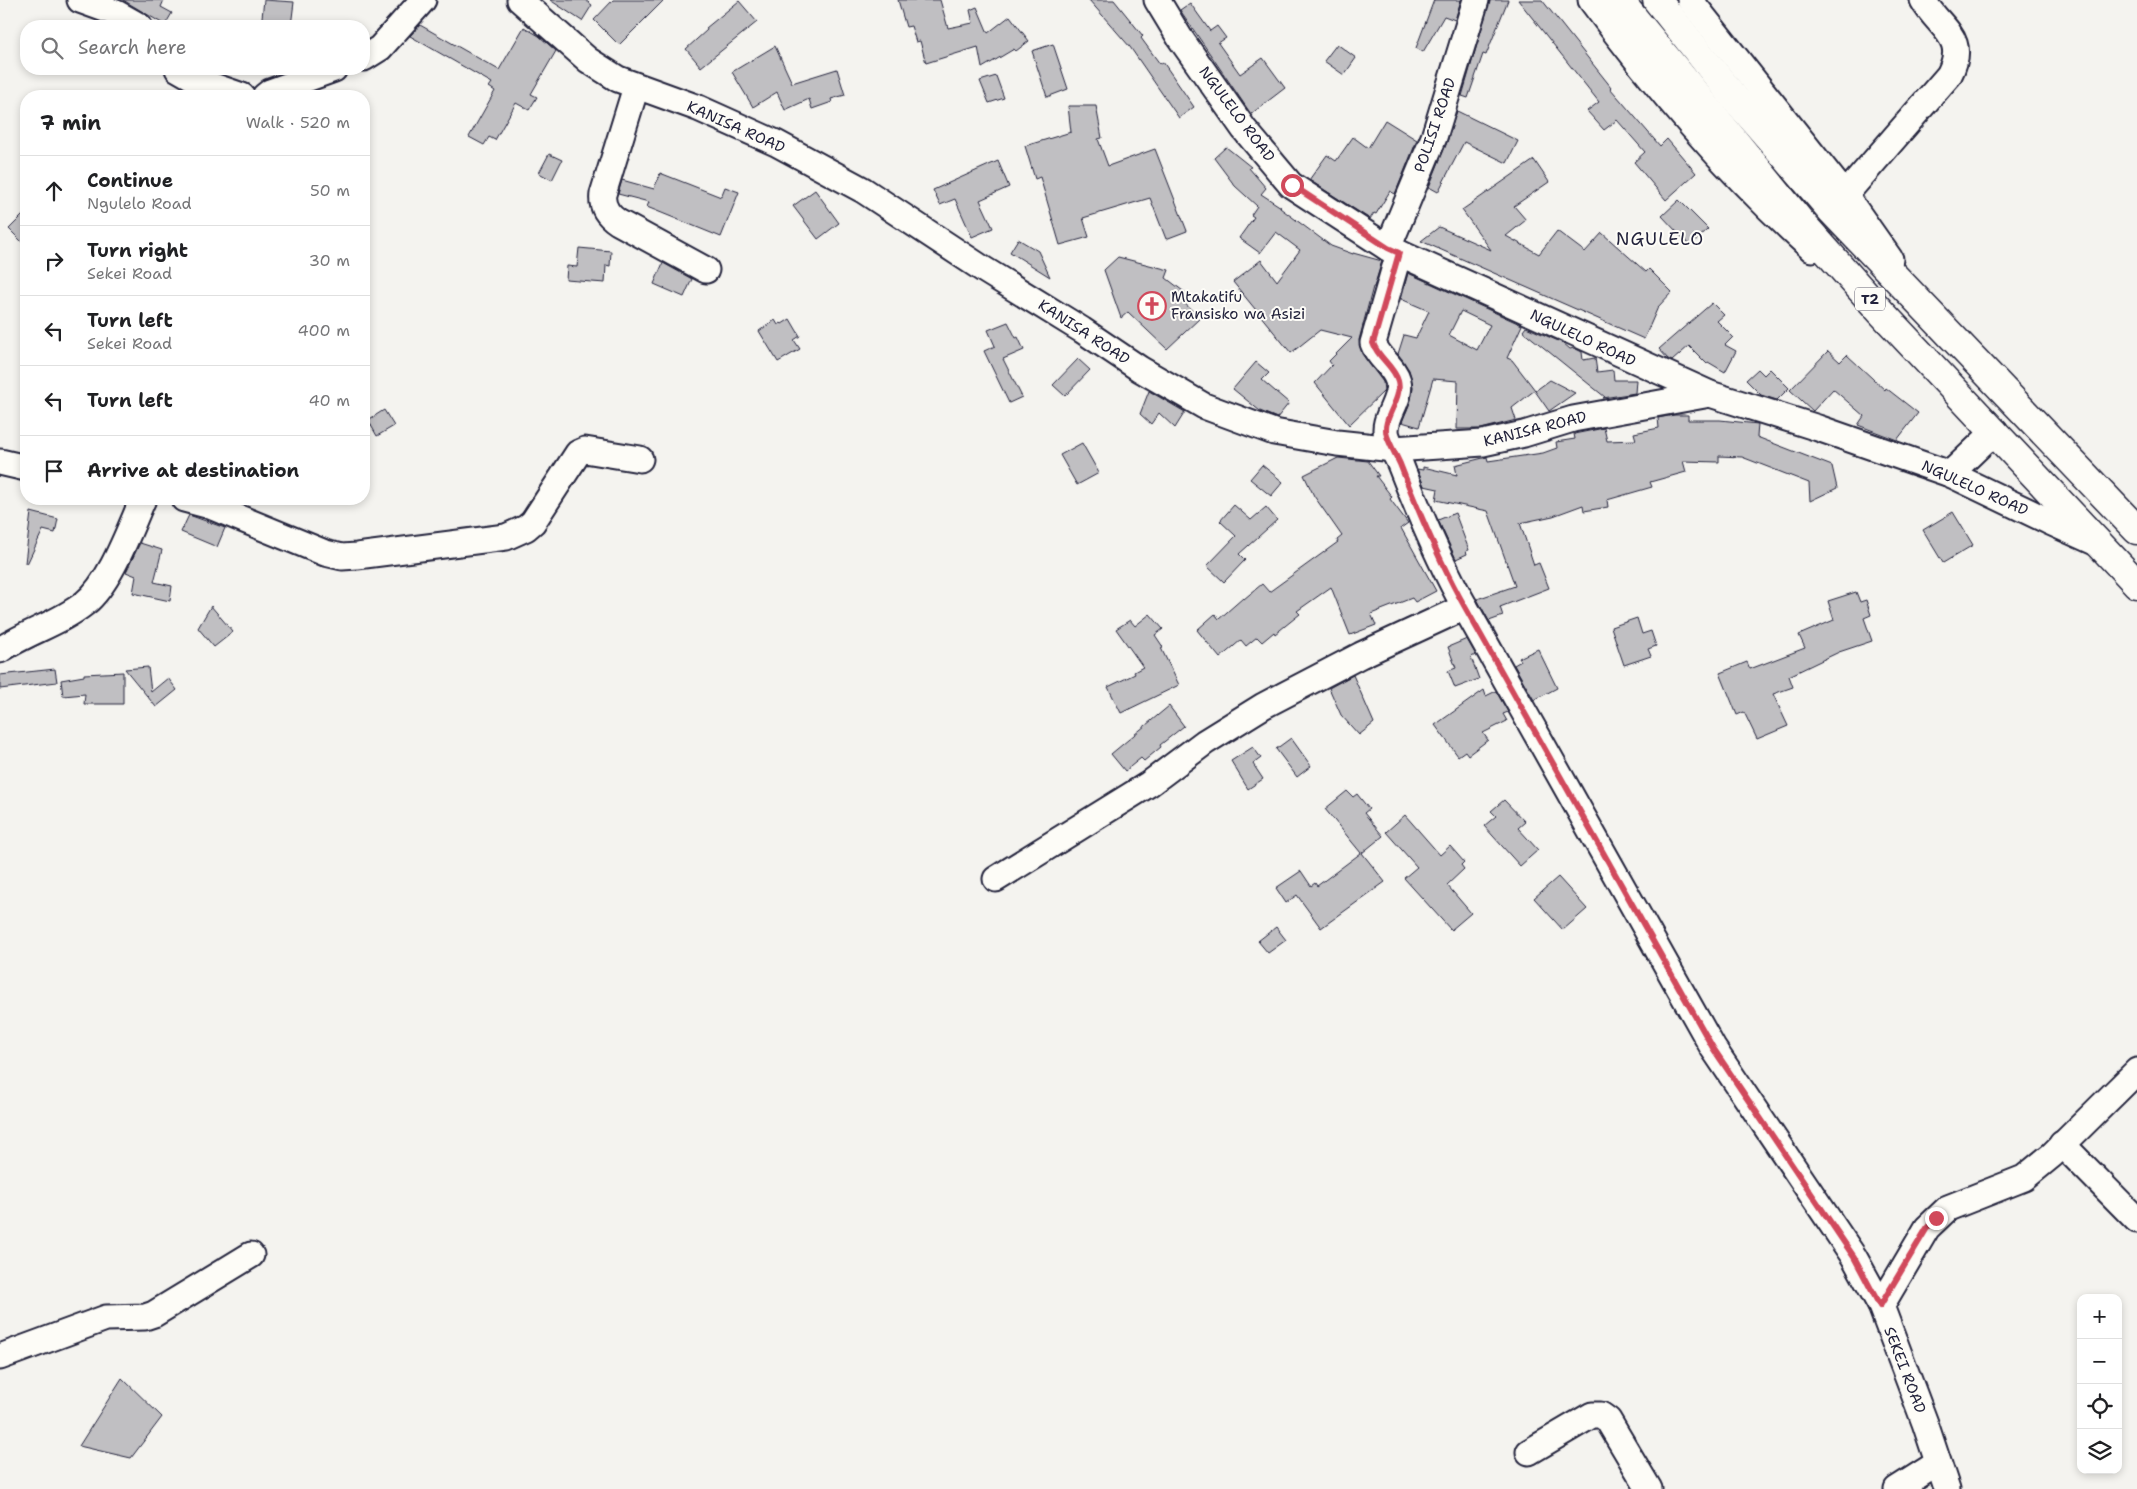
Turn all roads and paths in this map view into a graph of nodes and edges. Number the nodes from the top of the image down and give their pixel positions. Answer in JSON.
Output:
{"nodes":[{"id":1,"x":80,"y":0,"type":"edge"},
{"id":2,"x":423,"y":0,"type":"edge"},
{"id":3,"x":520,"y":0,"type":"edge"},
{"id":4,"x":1158,"y":0,"type":"edge"},
{"id":5,"x":1476,"y":0,"type":"edge"},
{"id":6,"x":1591,"y":0,"type":"edge"},
{"id":7,"x":1619,"y":0,"type":"edge"},
{"id":8,"x":1657,"y":0,"type":"edge"},
{"id":9,"x":1690,"y":0,"type":"edge"},
{"id":10,"x":1923,"y":0,"type":"edge"},
{"id":11,"x":128,"y":20,"type":"edge"},
{"id":12,"x":370,"y":54,"type":"edge"},
{"id":13,"x":186,"y":75,"type":"edge"},
{"id":14,"x":317,"y":75,"type":"edge"},
{"id":15,"x":636,"y":87,"type":"junction"},
{"id":16,"x":225,"y":90,"type":"edge"},
{"id":17,"x":276,"y":90,"type":"edge"},
{"id":18,"x":1845,"y":195,"type":"junction"},
{"id":19,"x":1394,"y":251,"type":"junction"},
{"id":20,"x":706,"y":270,"type":"dead end"},
{"id":21,"x":1926,"y":310,"type":"junction"},
{"id":22,"x":1881,"y":312,"type":"junction"},
{"id":23,"x":1710,"y":394,"type":"junction"},
{"id":24,"x":1994,"y":431,"type":"junction"},
{"id":25,"x":1394,"y":448,"type":"junction"},
{"id":26,"x":640,"y":459,"type":"dead end"},
{"id":27,"x":0,"y":462,"type":"edge"},
{"id":28,"x":20,"y":467,"type":"edge"},
{"id":29,"x":1950,"y":474,"type":"junction"},
{"id":30,"x":140,"y":505,"type":"edge"},
{"id":31,"x":206,"y":505,"type":"edge"},
{"id":32,"x":2137,"y":530,"type":"edge"},
{"id":33,"x":2102,"y":544,"type":"junction"},
{"id":34,"x":2137,"y":584,"type":"edge"},
{"id":35,"x":1465,"y":607,"type":"junction"},
{"id":36,"x":0,"y":650,"type":"edge"},
{"id":37,"x":996,"y":879,"type":"dead end"},
{"id":38,"x":2137,"y":1071,"type":"edge"},
{"id":39,"x":2062,"y":1144,"type":"junction"},
{"id":40,"x":2137,"y":1220,"type":"edge"},
{"id":41,"x":251,"y":1255,"type":"dead end"},
{"id":42,"x":1880,"y":1306,"type":"junction"},
{"id":43,"x":0,"y":1357,"type":"edge"},
{"id":44,"x":1529,"y":1452,"type":"dead end"},
{"id":45,"x":1938,"y":1463,"type":"junction"},
{"id":46,"x":1650,"y":1489,"type":"edge"},
{"id":47,"x":1897,"y":1489,"type":"edge"},
{"id":48,"x":1948,"y":1489,"type":"edge"}],
"edges":[{"from":1,"to":11,"type":"street"},
{"from":2,"to":12,"type":"street"},
{"from":3,"to":15,"type":"street","name":"KANISA ROAD"},
{"from":4,"to":19,"type":"street","name":"NGULELO ROAD"},
{"from":5,"to":19,"type":"street","name":"POLISI ROAD"},
{"from":6,"to":22,"type":"street"},
{"from":7,"to":22,"type":"highway","number":"T2"},
{"from":8,"to":21,"type":"highway","number":"T2"},
{"from":9,"to":18,"type":"street"},
{"from":10,"to":18,"type":"street"},
{"from":13,"to":16,"type":"street"},
{"from":14,"to":17,"type":"street"},
{"from":15,"to":20,"type":"street"},
{"from":15,"to":25,"type":"street","name":"KANISA ROAD"},
{"from":18,"to":21,"type":"street"},
{"from":19,"to":23,"type":"street","name":"NGULELO ROAD"},
{"from":19,"to":25,"type":"street","name":"SEKEI ROAD"},
{"from":21,"to":32,"type":"highway","number":"T2"},
{"from":22,"to":24,"type":"highway","number":"T2"},
{"from":23,"to":25,"type":"street","name":"KANISA ROAD"},
{"from":23,"to":29,"type":"street","name":"NGULELO ROAD"},
{"from":24,"to":29,"type":"street"},
{"from":24,"to":33,"type":"highway","number":"T2"},
{"from":25,"to":35,"type":"street","name":"SEKEI ROAD"},
{"from":26,"to":31,"type":"street"},
{"from":27,"to":28,"type":"street"},
{"from":29,"to":33,"type":"street","name":"NGULELO ROAD"},
{"from":30,"to":36,"type":"street"},
{"from":33,"to":34,"type":"highway","number":"T2"},
{"from":35,"to":37,"type":"street"},
{"from":35,"to":42,"type":"street","name":"SEKEI ROAD"},
{"from":38,"to":39,"type":"street"},
{"from":39,"to":40,"type":"street"},
{"from":39,"to":42,"type":"street"},
{"from":41,"to":43,"type":"street"},
{"from":42,"to":45,"type":"street","name":"SEKEI ROAD"},
{"from":44,"to":46,"type":"street"},
{"from":45,"to":47,"type":"street"},
{"from":45,"to":48,"type":"street","name":"SEKEI ROAD"}]}
